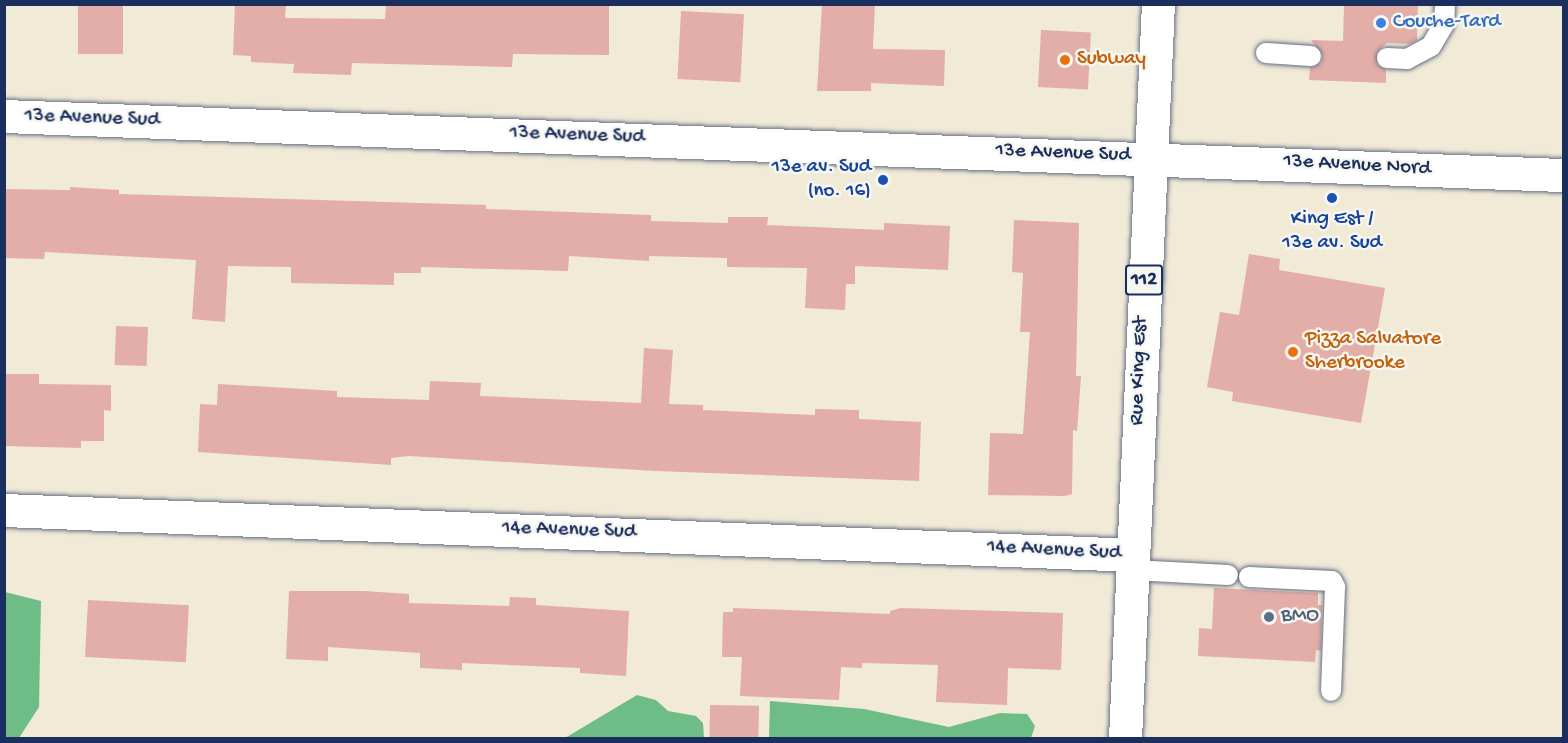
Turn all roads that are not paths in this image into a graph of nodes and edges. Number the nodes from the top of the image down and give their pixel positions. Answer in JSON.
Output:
{"nodes":[{"id":1,"x":1158,"y":4,"type":"edge"},
{"id":2,"x":1445,"y":4,"type":"edge"},
{"id":3,"x":1266,"y":53,"type":"dead end"},
{"id":4,"x":1311,"y":56,"type":"dead end"},
{"id":5,"x":1387,"y":58,"type":"dead end"},
{"id":6,"x":4,"y":116,"type":"edge"},
{"id":7,"x":1150,"y":157,"type":"junction"},
{"id":8,"x":1563,"y":175,"type":"edge"},
{"id":9,"x":4,"y":510,"type":"edge"},
{"id":10,"x":1132,"y":562,"type":"junction"},
{"id":11,"x":1228,"y":576,"type":"dead end"},
{"id":12,"x":1249,"y":577,"type":"dead end"},
{"id":13,"x":1331,"y":691,"type":"dead end"},
{"id":14,"x":1125,"y":738,"type":"edge"}],
"edges":[{"from":1,"to":7,"type":"main road","name":"Rue King Est","number":"112"},
{"from":2,"to":5,"type":"lane"},
{"from":3,"to":4,"type":"lane"},
{"from":6,"to":7,"type":"main road","name":"13e Avenue Sud"},
{"from":7,"to":8,"type":"main road","name":"13e Avenue Nord"},
{"from":7,"to":10,"type":"main road","name":"Rue King Est","number":"112"},
{"from":9,"to":10,"type":"main road","name":"14e Avenue Sud"},
{"from":10,"to":11,"type":"lane"},
{"from":10,"to":14,"type":"main road","name":"Rue King Est","number":"112"},
{"from":12,"to":13,"type":"lane"}]}
